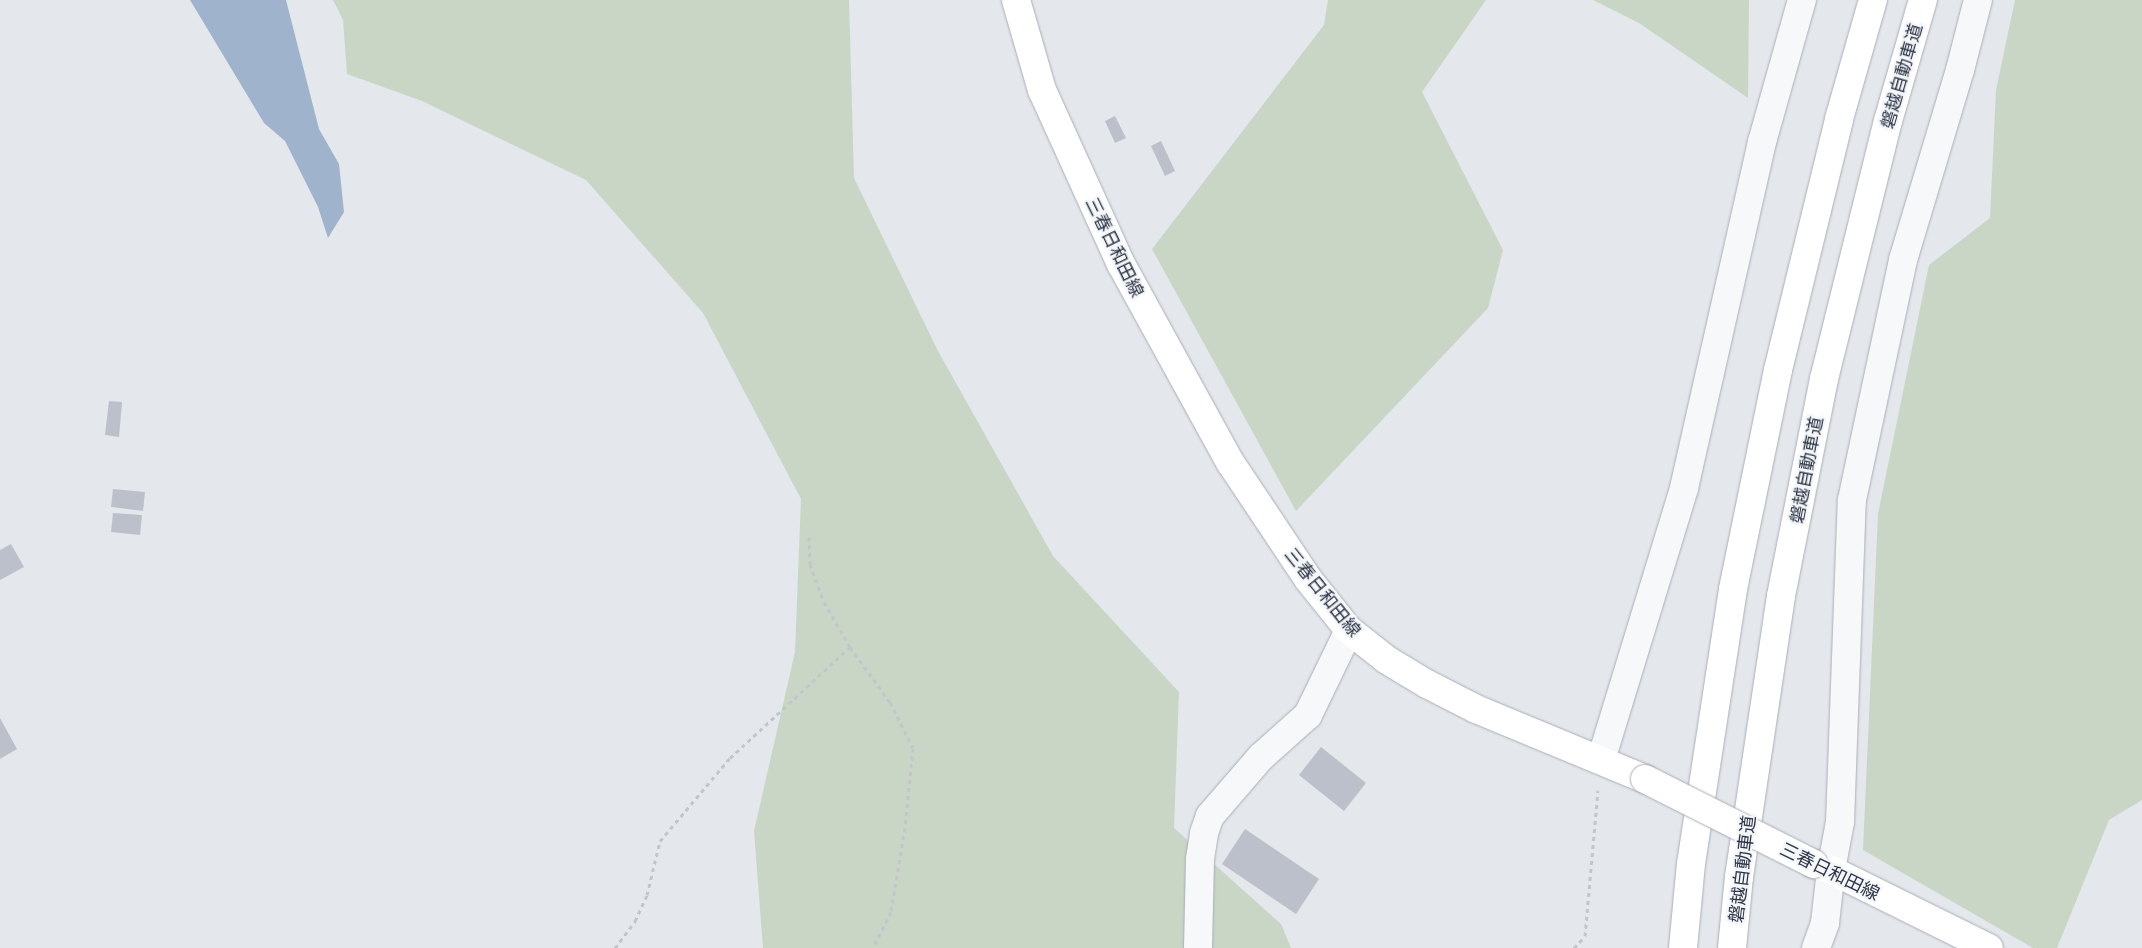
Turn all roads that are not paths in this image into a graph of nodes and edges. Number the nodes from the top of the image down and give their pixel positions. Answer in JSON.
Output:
{"nodes":[{"id":1,"x":1016,"y":0,"type":"edge"},
{"id":2,"x":1802,"y":0,"type":"edge"},
{"id":3,"x":1873,"y":0,"type":"edge"},
{"id":4,"x":1923,"y":0,"type":"edge"},
{"id":5,"x":1978,"y":0,"type":"edge"},
{"id":6,"x":1349,"y":630,"type":"junction"},
{"id":7,"x":1601,"y":760,"type":"junction"},
{"id":8,"x":1822,"y":867,"type":"junction"},
{"id":9,"x":1198,"y":948,"type":"edge"},
{"id":10,"x":1683,"y":948,"type":"edge"},
{"id":11,"x":1732,"y":948,"type":"edge"},
{"id":12,"x":1816,"y":948,"type":"edge"},
{"id":13,"x":1989,"y":948,"type":"edge"}],
"edges":[{"from":1,"to":6,"type":"main road","name":"三春日和田線"},
{"from":2,"to":7,"type":"street"},
{"from":3,"to":10,"type":"main road"},
{"from":4,"to":11,"type":"main road","name":"磐越自動車道"},
{"from":5,"to":8,"type":"street"},
{"from":6,"to":7,"type":"main road","name":"三春日和田線"},
{"from":6,"to":9,"type":"street"},
{"from":7,"to":8,"type":"main road","name":"三春日和田線","bridge":true},
{"from":8,"to":12,"type":"street"},
{"from":8,"to":13,"type":"main road","name":"三春日和田線"}]}
